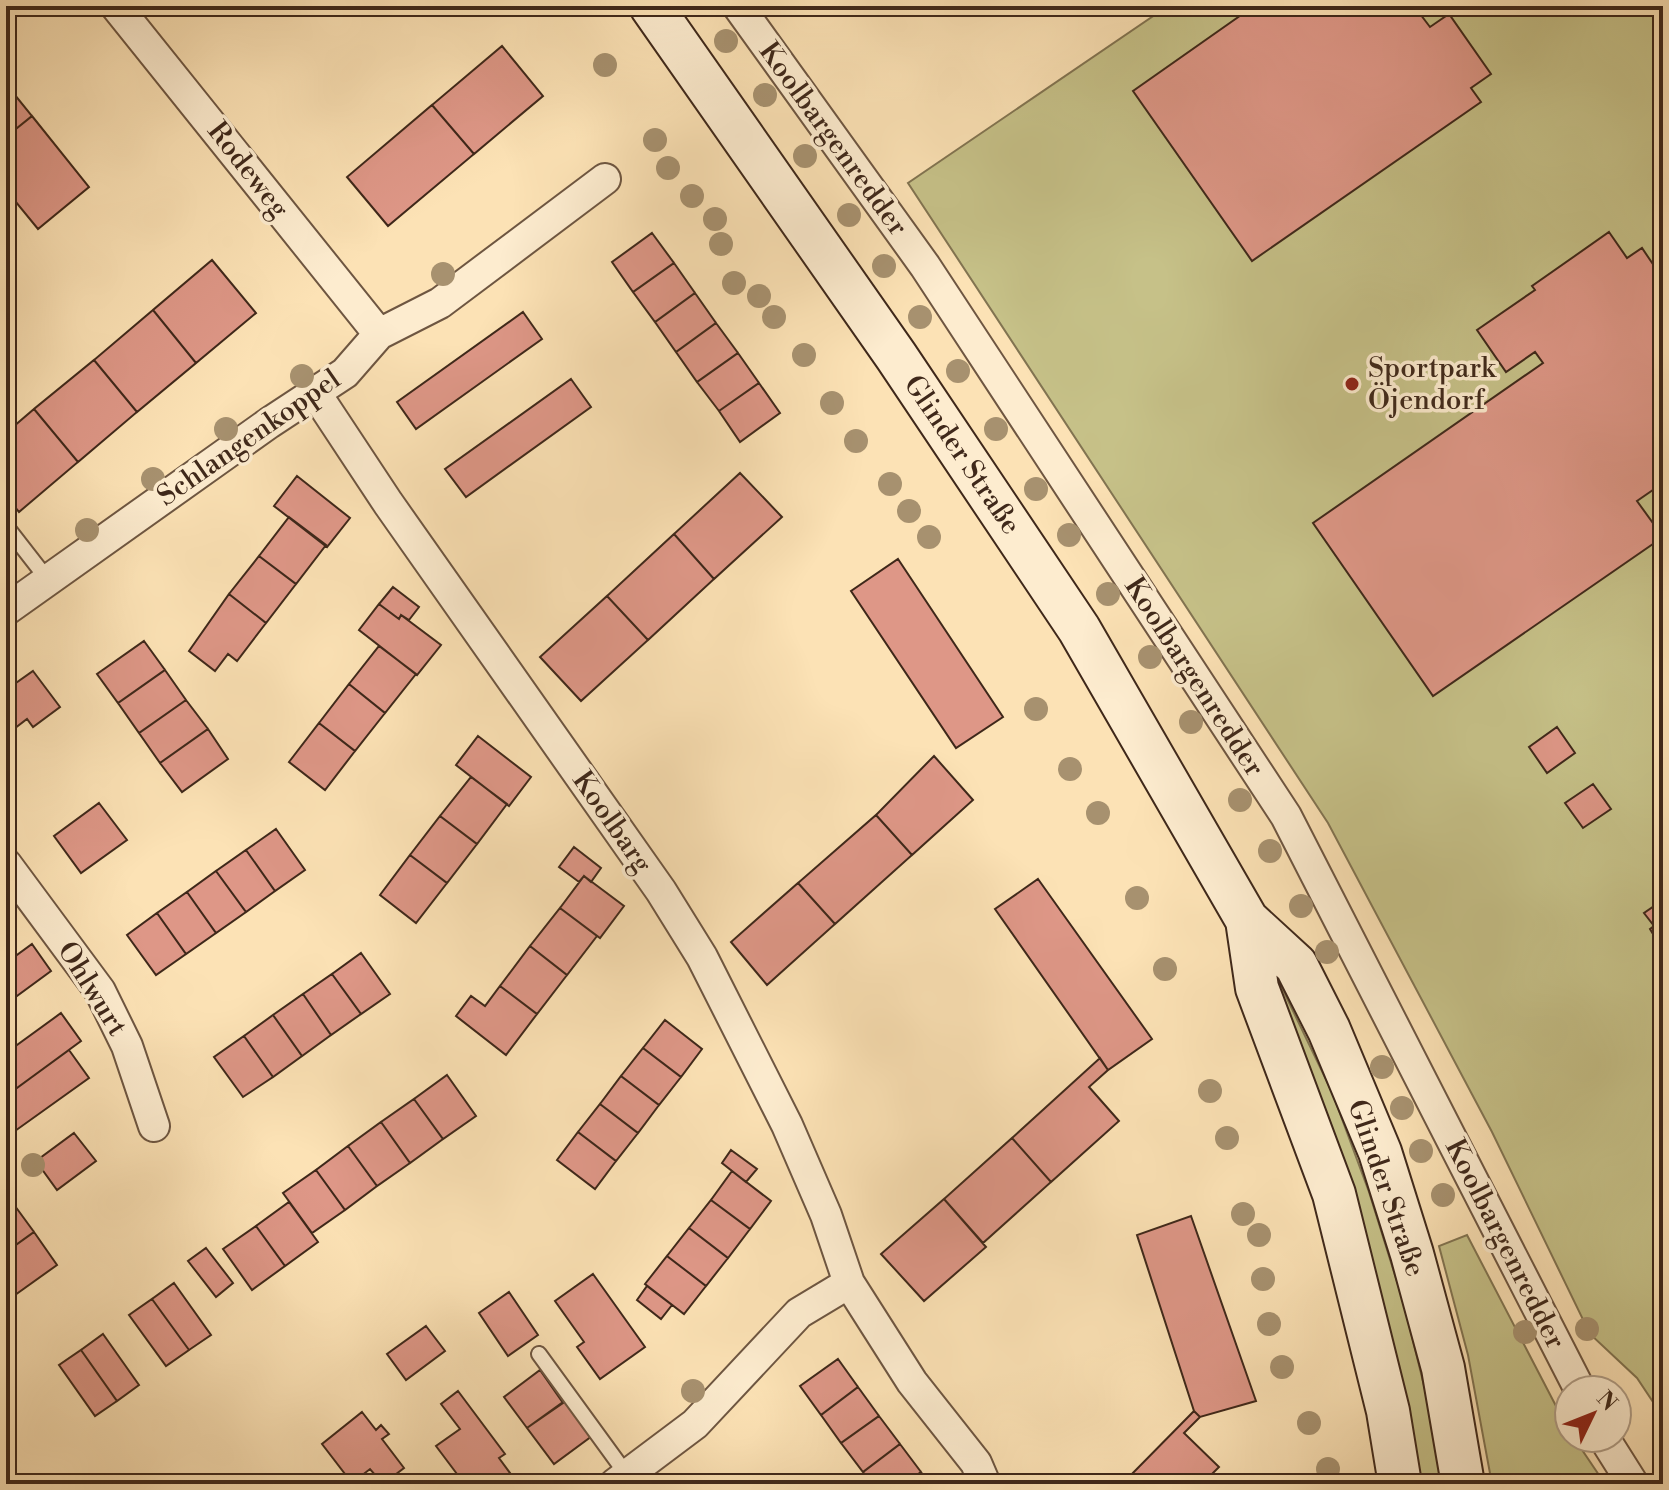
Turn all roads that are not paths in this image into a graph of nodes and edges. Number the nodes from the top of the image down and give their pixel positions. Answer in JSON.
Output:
{"nodes":[{"id":1,"x":116,"y":6,"type":"edge"},
{"id":2,"x":651,"y":6,"type":"edge"},
{"id":3,"x":738,"y":6,"type":"edge"},
{"id":4,"x":605,"y":179,"type":"dead end"},
{"id":5,"x":379,"y":334,"type":"junction"},
{"id":6,"x":316,"y":394,"type":"junction"},
{"id":7,"x":6,"y":526,"type":"edge"},
{"id":8,"x":48,"y":580,"type":"junction"},
{"id":9,"x":6,"y":610,"type":"edge"},
{"id":10,"x":6,"y":864,"type":"edge"},
{"id":11,"x":1247,"y":920,"type":"junction"},
{"id":12,"x":154,"y":1126,"type":"dead end"},
{"id":13,"x":849,"y":1283,"type":"junction"},
{"id":14,"x":539,"y":1354,"type":"dead end"},
{"id":15,"x":1572,"y":1374,"type":"edge"},
{"id":16,"x":1614,"y":1454,"type":"edge"},
{"id":17,"x":621,"y":1480,"type":"edge"},
{"id":18,"x":985,"y":1484,"type":"edge"},
{"id":19,"x":1400,"y":1484,"type":"edge"},
{"id":20,"x":1463,"y":1484,"type":"edge"},
{"id":21,"x":1633,"y":1484,"type":"edge"}],
"edges":[{"from":1,"to":5,"type":"street","name":"Rodeweg"},
{"from":2,"to":11,"type":"main road","name":"Glinder Straße"},
{"from":3,"to":15,"type":"street","name":"Koolbargenredder"},
{"from":4,"to":5,"type":"street","name":"Schlangenkoppel"},
{"from":5,"to":6,"type":"street","name":"Schlangenkoppel"},
{"from":6,"to":8,"type":"street","name":"Schlangenkoppel"},
{"from":6,"to":13,"type":"street","name":"Koolbarg"},
{"from":7,"to":8,"type":"lane"},
{"from":8,"to":9,"type":"street","name":"Schlangenkoppel"},
{"from":10,"to":12,"type":"street","name":"Ohlwurt"},
{"from":11,"to":19,"type":"main road","name":"Glinder Straße"},
{"from":11,"to":20,"type":"main road","name":"Glinder Straße"},
{"from":13,"to":17,"type":"street"},
{"from":13,"to":18,"type":"street","name":"Koolbarg"},
{"from":14,"to":17,"type":"lane"},
{"from":16,"to":21,"type":"street"}]}
